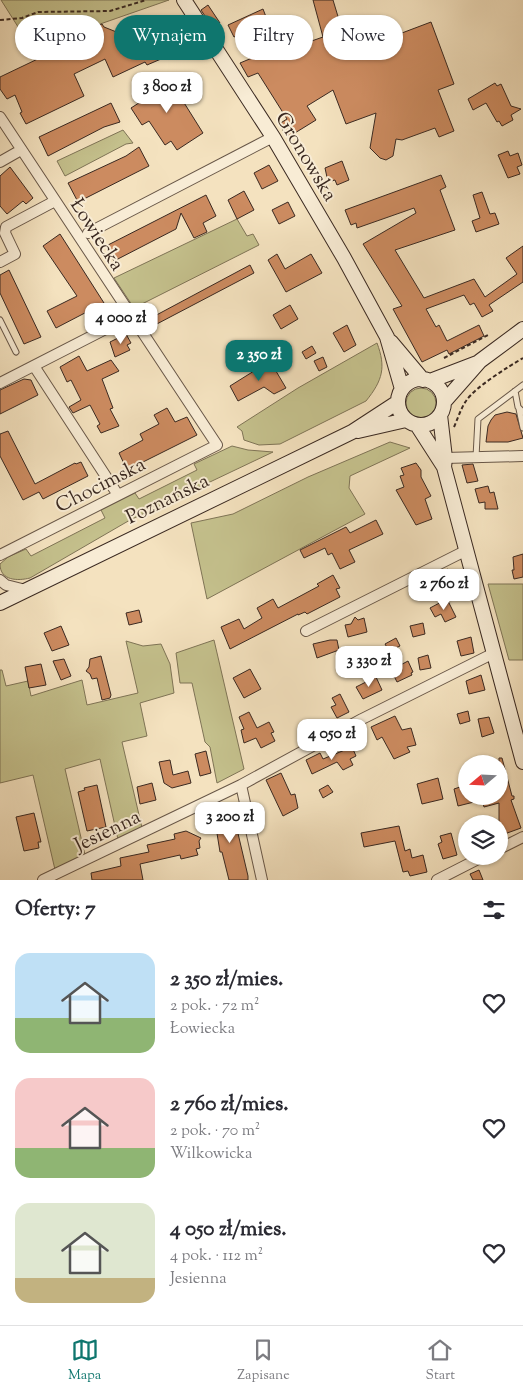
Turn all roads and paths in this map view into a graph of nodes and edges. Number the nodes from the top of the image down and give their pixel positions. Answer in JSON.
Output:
{"nodes":[{"id":1,"x":146,"y":0,"type":"edge"},
{"id":2,"x":184,"y":0,"type":"edge"},
{"id":3,"x":0,"y":20,"type":"edge"},
{"id":4,"x":0,"y":117,"type":"edge"},
{"id":5,"x":273,"y":137,"type":"junction"},
{"id":6,"x":22,"y":150,"type":"junction"},
{"id":7,"x":0,"y":162,"type":"edge"},
{"id":8,"x":55,"y":200,"type":"junction"},
{"id":9,"x":88,"y":233,"type":"dead end"},
{"id":10,"x":0,"y":262,"type":"edge"},
{"id":11,"x":131,"y":316,"type":"junction"},
{"id":12,"x":0,"y":320,"type":"edge"},
{"id":13,"x":523,"y":329,"type":"edge"},
{"id":14,"x":490,"y":334,"type":"dead end"},
{"id":15,"x":387,"y":337,"type":"junction"},
{"id":16,"x":16,"y":352,"type":"dead end"},
{"id":17,"x":444,"y":358,"type":"dead end"},
{"id":18,"x":523,"y":358,"type":"edge"},
{"id":19,"x":480,"y":361,"type":"junction"},
{"id":20,"x":34,"y":366,"type":"junction"},
{"id":21,"x":427,"y":380,"type":"junction"},
{"id":22,"x":0,"y":383,"type":"edge"},
{"id":23,"x":523,"y":385,"type":"edge"},
{"id":24,"x":515,"y":392,"type":"junction"},
{"id":25,"x":472,"y":394,"type":"dead end"},
{"id":26,"x":400,"y":396,"type":"junction"},
{"id":27,"x":518,"y":407,"type":"junction"},
{"id":28,"x":442,"y":409,"type":"junction"},
{"id":29,"x":523,"y":412,"type":"edge"},
{"id":30,"x":412,"y":423,"type":"junction"},
{"id":31,"x":523,"y":428,"type":"edge"},
{"id":32,"x":352,"y":432,"type":"junction"},
{"id":33,"x":217,"y":445,"type":"joint"},
{"id":34,"x":523,"y":456,"type":"edge"},
{"id":35,"x":476,"y":457,"type":"junction"},
{"id":36,"x":445,"y":463,"type":"junction"},
{"id":37,"x":118,"y":495,"type":"junction"},
{"id":38,"x":467,"y":550,"type":"junction"},
{"id":39,"x":0,"y":555,"type":"edge"},
{"id":40,"x":0,"y":580,"type":"edge"},
{"id":41,"x":26,"y":590,"type":"junction"},
{"id":42,"x":0,"y":603,"type":"edge"},
{"id":43,"x":306,"y":631,"type":"dead end"},
{"id":44,"x":494,"y":652,"type":"junction"},
{"id":45,"x":523,"y":762,"type":"edge"},
{"id":46,"x":241,"y":785,"type":"junction"},
{"id":47,"x":523,"y":837,"type":"edge"},
{"id":48,"x":508,"y":844,"type":"edge"},
{"id":49,"x":466,"y":865,"type":"edge"},
{"id":50,"x":43,"y":880,"type":"edge"},
{"id":51,"x":262,"y":880,"type":"edge"},
{"id":52,"x":437,"y":880,"type":"edge"}],
"edges":[{"from":1,"to":3,"type":"path"},
{"from":2,"to":5,"type":"main road","name":"Gronowska"},
{"from":4,"to":6,"type":"street","name":"Łowiecka"},
{"from":5,"to":9,"type":"street"},
{"from":5,"to":15,"type":"main road","name":"Gronowska"},
{"from":6,"to":7,"type":"street"},
{"from":6,"to":8,"type":"street","name":"Łowiecka"},
{"from":8,"to":10,"type":"street"},
{"from":8,"to":11,"type":"street","name":"Łowiecka"},
{"from":11,"to":20,"type":"street"},
{"from":11,"to":33,"type":"street","name":"Łowiecka"},
{"from":12,"to":16,"type":"lane"},
{"from":13,"to":19,"type":"main road"},
{"from":14,"to":17,"type":"path"},
{"from":15,"to":21,"type":"main road","name":"Gronowska"},
{"from":15,"to":26,"type":"main road","name":"Gronowska"},
{"from":18,"to":25,"type":"path"},
{"from":19,"to":21,"type":"main road"},
{"from":19,"to":28,"type":"main road"},
{"from":20,"to":22,"type":"street"},
{"from":20,"to":37,"type":"street"},
{"from":21,"to":26,"type":"main road"},
{"from":21,"to":28,"type":"main road"},
{"from":23,"to":24,"type":"lane"},
{"from":24,"to":27,"type":"lane"},
{"from":24,"to":35,"type":"lane"},
{"from":26,"to":30,"type":"main road"},
{"from":26,"to":32,"type":"main road","name":"Poznańska"},
{"from":27,"to":29,"type":"lane"},
{"from":27,"to":31,"type":"lane"},
{"from":28,"to":30,"type":"main road"},
{"from":28,"to":36,"type":"main road"},
{"from":30,"to":32,"type":"main road","name":"Poznańska"},
{"from":30,"to":36,"type":"main road"},
{"from":32,"to":41,"type":"main road","name":"Poznańska"},
{"from":33,"to":37,"type":"street","name":"Chocimska"},
{"from":34,"to":35,"type":"street"},
{"from":35,"to":36,"type":"street"},
{"from":36,"to":38,"type":"main road"},
{"from":37,"to":39,"type":"street","name":"Chocimska"},
{"from":38,"to":43,"type":"street"},
{"from":38,"to":44,"type":"main road"},
{"from":40,"to":41,"type":"street"},
{"from":41,"to":42,"type":"main road","name":"Poznańska"},
{"from":44,"to":45,"type":"main road"},
{"from":44,"to":46,"type":"street","name":"Jesienna"},
{"from":46,"to":50,"type":"street","name":"Jesienna"},
{"from":46,"to":51,"type":"street"},
{"from":47,"to":48,"type":"street"},
{"from":49,"to":52,"type":"street"}]}
